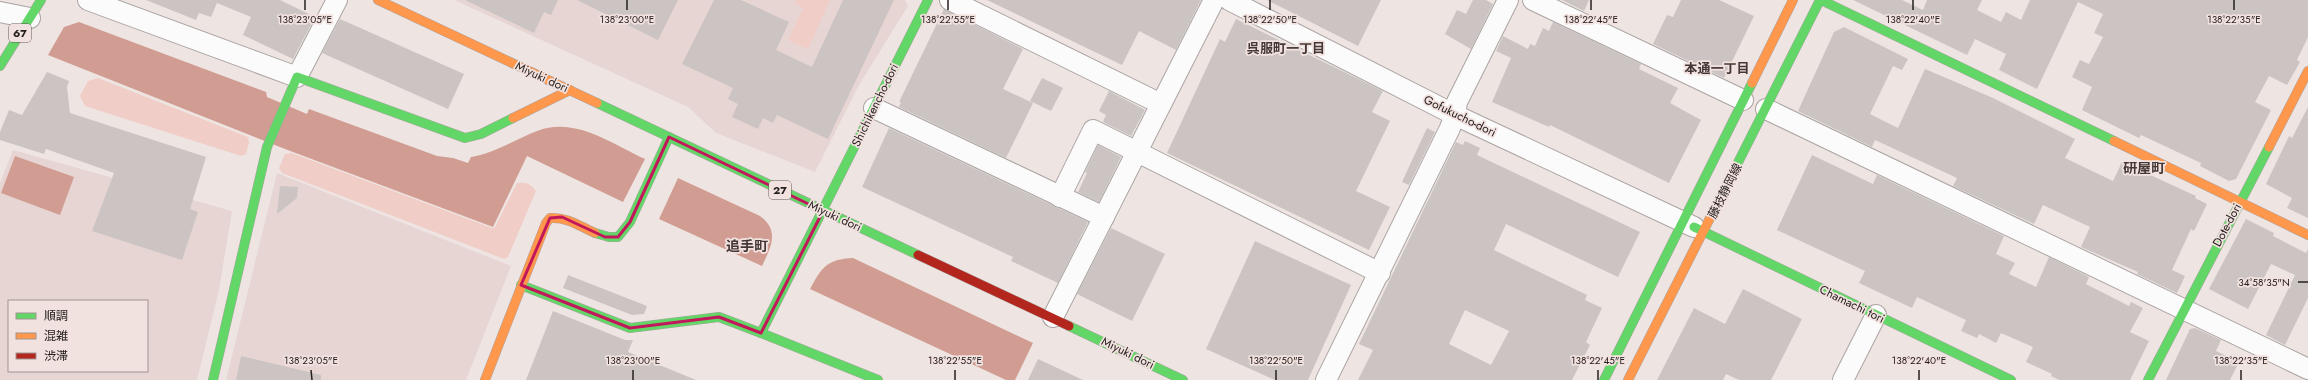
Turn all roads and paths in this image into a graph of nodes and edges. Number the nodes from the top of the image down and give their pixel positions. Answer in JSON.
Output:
{"nodes":[{"id":1,"x":41,"y":0,"type":"edge"},
{"id":2,"x":88,"y":0,"type":"edge"},
{"id":3,"x":337,"y":0,"type":"edge"},
{"id":4,"x":378,"y":0,"type":"edge"},
{"id":5,"x":928,"y":0,"type":"edge"},
{"id":6,"x":950,"y":0,"type":"edge"},
{"id":7,"x":1214,"y":0,"type":"edge"},
{"id":8,"x":1229,"y":0,"type":"edge"},
{"id":9,"x":1508,"y":0,"type":"edge"},
{"id":10,"x":1533,"y":0,"type":"edge"},
{"id":11,"x":1793,"y":0,"type":"edge"},
{"id":12,"x":1820,"y":0,"type":"edge"},
{"id":13,"x":0,"y":12,"type":"edge"},
{"id":14,"x":30,"y":18,"type":"junction"},
{"id":15,"x":0,"y":66,"type":"edge"},
{"id":16,"x":2308,"y":71,"type":"edge"},
{"id":17,"x":297,"y":77,"type":"junction"},
{"id":18,"x":570,"y":90,"type":"junction"},
{"id":19,"x":1743,"y":100,"type":"junction"},
{"id":20,"x":1161,"y":104,"type":"junction"},
{"id":21,"x":874,"y":108,"type":"junction"},
{"id":22,"x":1766,"y":109,"type":"junction"},
{"id":23,"x":1455,"y":115,"type":"junction"},
{"id":24,"x":669,"y":137,"type":"junction"},
{"id":25,"x":1139,"y":152,"type":"junction"},
{"id":26,"x":1060,"y":197,"type":"junction"},
{"id":27,"x":2240,"y":201,"type":"junction"},
{"id":28,"x":823,"y":211,"type":"junction"},
{"id":29,"x":1104,"y":217,"type":"junction"},
{"id":30,"x":1694,"y":227,"type":"junction"},
{"id":31,"x":2308,"y":235,"type":"edge"},
{"id":32,"x":1380,"y":273,"type":"junction"},
{"id":33,"x":521,"y":284,"type":"junction"},
{"id":34,"x":2184,"y":309,"type":"junction"},
{"id":35,"x":1876,"y":316,"type":"junction"},
{"id":36,"x":1053,"y":317,"type":"junction"},
{"id":37,"x":761,"y":333,"type":"junction"},
{"id":38,"x":2308,"y":369,"type":"edge"},
{"id":39,"x":859,"y":376,"type":"edge"},
{"id":40,"x":213,"y":380,"type":"edge"},
{"id":41,"x":485,"y":380,"type":"edge"},
{"id":42,"x":878,"y":380,"type":"edge"},
{"id":43,"x":1183,"y":380,"type":"edge"},
{"id":44,"x":1326,"y":380,"type":"edge"},
{"id":45,"x":1604,"y":380,"type":"edge"},
{"id":46,"x":1628,"y":380,"type":"edge"},
{"id":47,"x":1843,"y":380,"type":"edge"},
{"id":48,"x":2010,"y":380,"type":"edge"},
{"id":49,"x":2148,"y":380,"type":"edge"}],
"edges":[{"from":1,"to":14,"type":"street","number":"67"},
{"from":2,"to":17,"type":"street"},
{"from":3,"to":17,"type":"street"},
{"from":4,"to":18,"type":"street","name":"Miyuki dori","number":"27"},
{"from":5,"to":21,"type":"street","name":"Shichikencho-dori"},
{"from":6,"to":20,"type":"street"},
{"from":7,"to":20,"type":"street"},
{"from":8,"to":23,"type":"street","name":"Gofukucho-dori"},
{"from":9,"to":23,"type":"street"},
{"from":10,"to":19,"type":"street"},
{"from":11,"to":19,"type":"street","name":"藤枝静岡線"},
{"from":12,"to":22,"type":"street","name":"藤枝静岡線"},
{"from":12,"to":27,"type":"street"},
{"from":13,"to":14,"type":"street"},
{"from":14,"to":15,"type":"street","number":"67"},
{"from":16,"to":27,"type":"street","name":"Dote-dori"},
{"from":17,"to":18,"type":"street"},
{"from":17,"to":40,"type":"street"},
{"from":18,"to":24,"type":"street","name":"Miyuki dori","number":"27"},
{"from":19,"to":30,"type":"street","name":"藤枝静岡線"},
{"from":20,"to":25,"type":"street"},
{"from":21,"to":26,"type":"street"},
{"from":21,"to":28,"type":"street","name":"Shichikencho-dori"},
{"from":22,"to":30,"type":"street","name":"藤枝静岡線"},
{"from":22,"to":34,"type":"street"},
{"from":23,"to":30,"type":"street","name":"Gofukucho-dori"},
{"from":23,"to":32,"type":"street"},
{"from":24,"to":28,"type":"street","name":"Miyuki dori","number":"27"},
{"from":24,"to":33,"type":"street"},
{"from":25,"to":26,"type":"street"},
{"from":25,"to":29,"type":"street"},
{"from":25,"to":32,"type":"street"},
{"from":26,"to":29,"type":"street"},
{"from":27,"to":31,"type":"street"},
{"from":27,"to":34,"type":"street","name":"Dote-dori"},
{"from":28,"to":36,"type":"street","name":"Miyuki dori","number":"27"},
{"from":28,"to":37,"type":"street","name":"Shichikencho-dori"},
{"from":29,"to":36,"type":"street"},
{"from":30,"to":35,"type":"street","name":"Chamachi tori"},
{"from":30,"to":45,"type":"street","name":"藤枝静岡線"},
{"from":30,"to":46,"type":"street","name":"藤枝静岡線"},
{"from":32,"to":44,"type":"street"},
{"from":33,"to":37,"type":"street"},
{"from":33,"to":41,"type":"street"},
{"from":34,"to":38,"type":"street"},
{"from":34,"to":49,"type":"street","name":"Dote-dori"},
{"from":35,"to":47,"type":"street"},
{"from":35,"to":48,"type":"street","name":"Chamachi tori"},
{"from":36,"to":43,"type":"street","name":"Miyuki dori","number":"27"},
{"from":37,"to":39,"type":"street"},
{"from":39,"to":42,"type":"street"}]}
